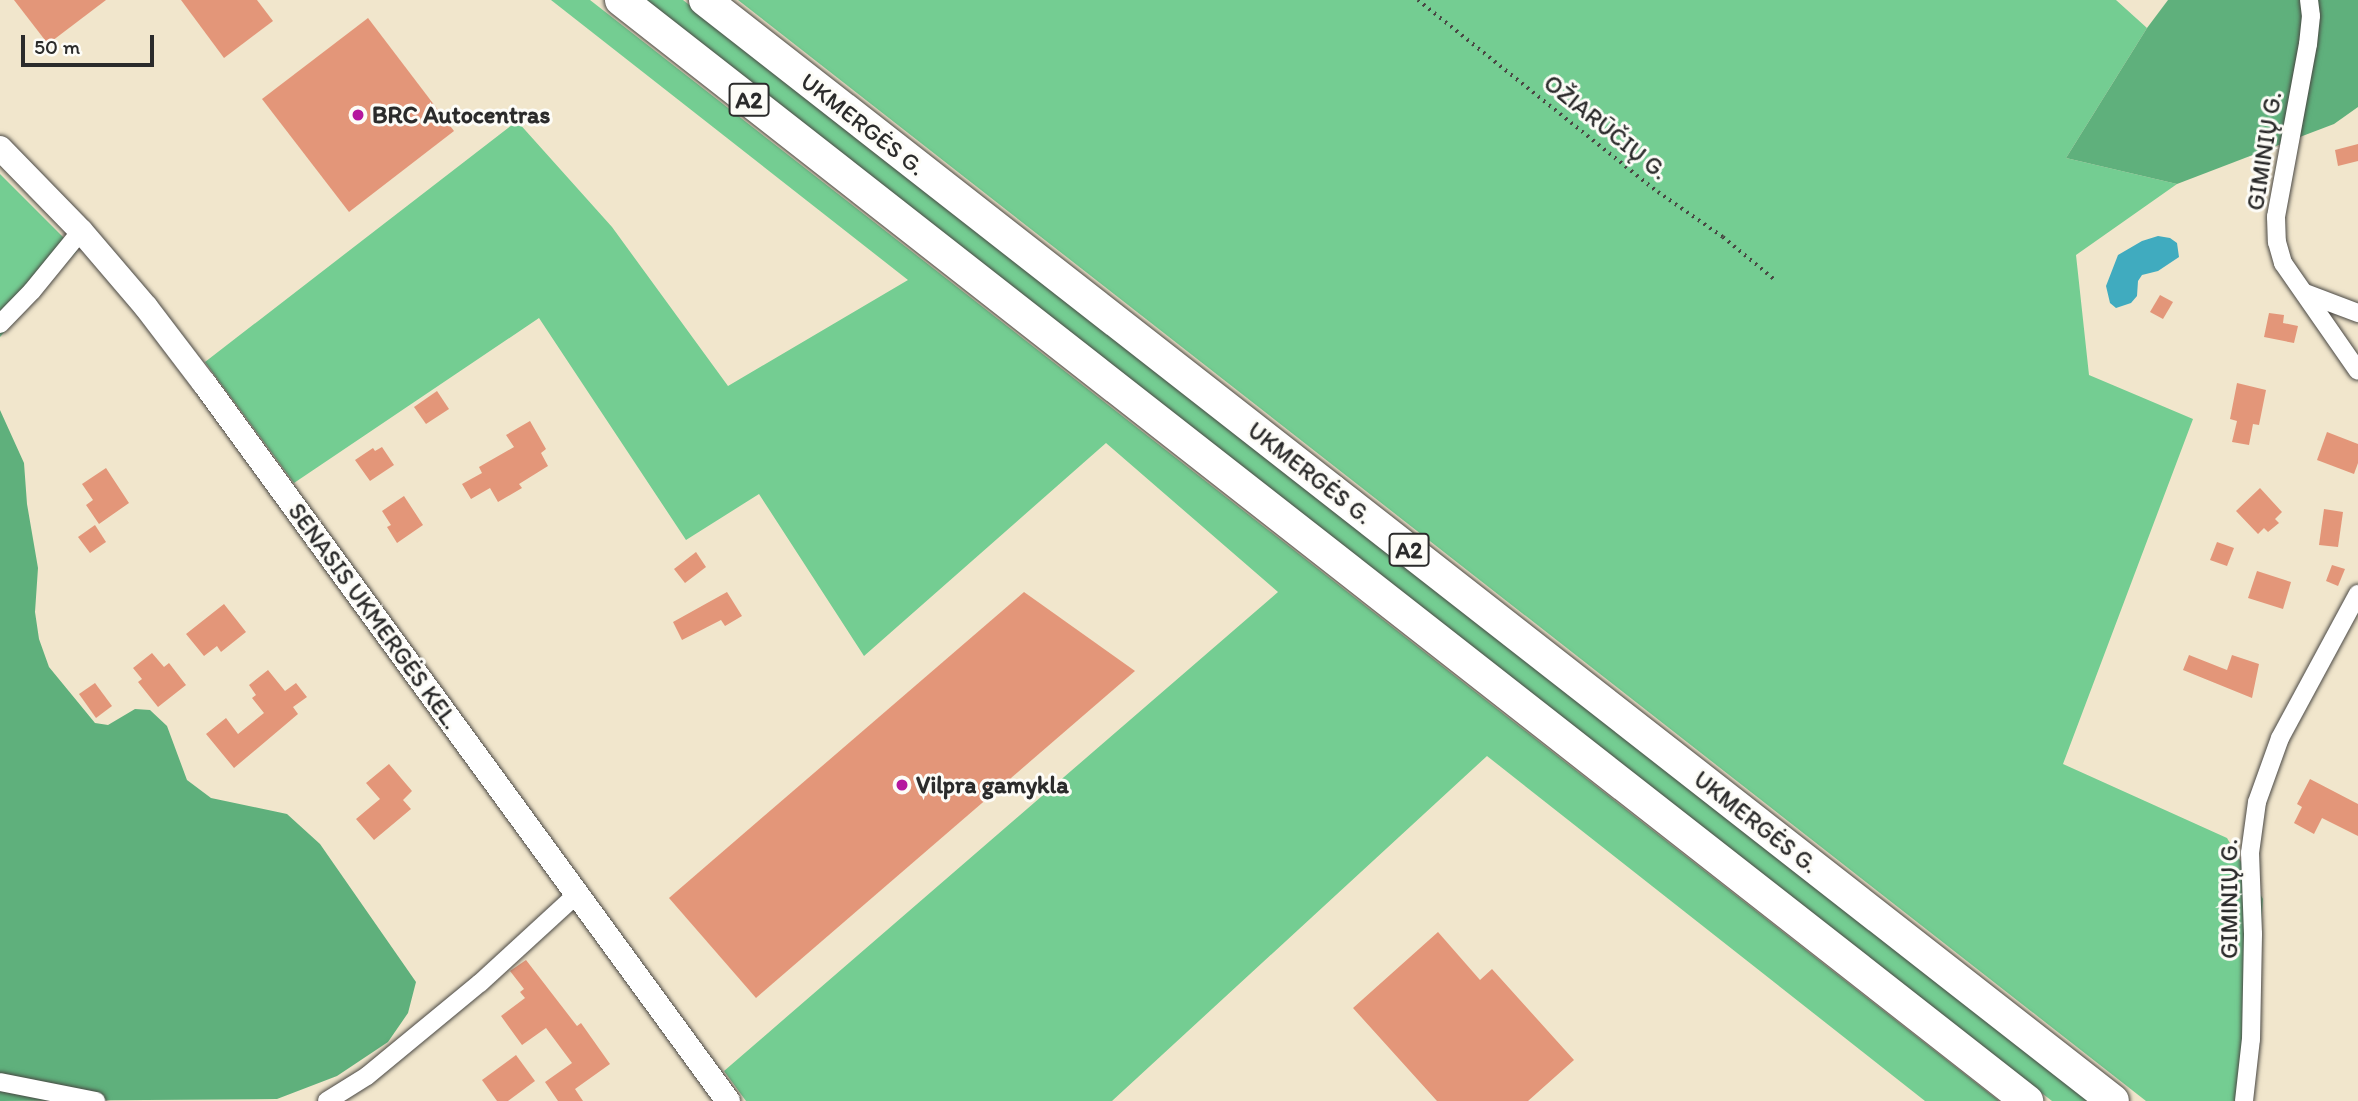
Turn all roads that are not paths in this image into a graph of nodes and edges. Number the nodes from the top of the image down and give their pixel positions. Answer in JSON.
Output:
{"nodes":[{"id":1,"x":621,"y":0,"type":"edge"},
{"id":2,"x":705,"y":0,"type":"edge"},
{"id":3,"x":2309,"y":0,"type":"edge"},
{"id":4,"x":0,"y":148,"type":"edge"},
{"id":5,"x":81,"y":231,"type":"junction"},
{"id":6,"x":2305,"y":293,"type":"junction"},
{"id":7,"x":2358,"y":313,"type":"edge"},
{"id":8,"x":0,"y":324,"type":"edge"},
{"id":9,"x":2358,"y":371,"type":"edge"},
{"id":10,"x":2358,"y":594,"type":"edge"},
{"id":11,"x":578,"y":894,"type":"junction"},
{"id":12,"x":0,"y":1082,"type":"edge"},
{"id":13,"x":96,"y":1101,"type":"edge"},
{"id":14,"x":327,"y":1101,"type":"edge"},
{"id":15,"x":729,"y":1101,"type":"edge"},
{"id":16,"x":2027,"y":1101,"type":"edge"},
{"id":17,"x":2113,"y":1101,"type":"edge"},
{"id":18,"x":2244,"y":1101,"type":"edge"}],
"edges":[{"from":1,"to":16,"type":"highway","name":"UKMERGĖS G.","number":"A2"},
{"from":2,"to":17,"type":"highway","name":"UKMERGĖS G.","number":"A2"},
{"from":3,"to":6,"type":"street","name":"GIMINIŲ G."},
{"from":4,"to":5,"type":"main road","name":"SENASIS UKMERGĖS KEL."},
{"from":5,"to":8,"type":"street"},
{"from":5,"to":11,"type":"main road","name":"SENASIS UKMERGĖS KEL."},
{"from":6,"to":7,"type":"street"},
{"from":6,"to":9,"type":"street","name":"GIMINIŲ G."},
{"from":10,"to":18,"type":"street","name":"GIMINIŲ G."},
{"from":11,"to":14,"type":"street"},
{"from":11,"to":15,"type":"main road","name":"SENASIS UKMERGĖS KEL."},
{"from":12,"to":13,"type":"street"}]}
